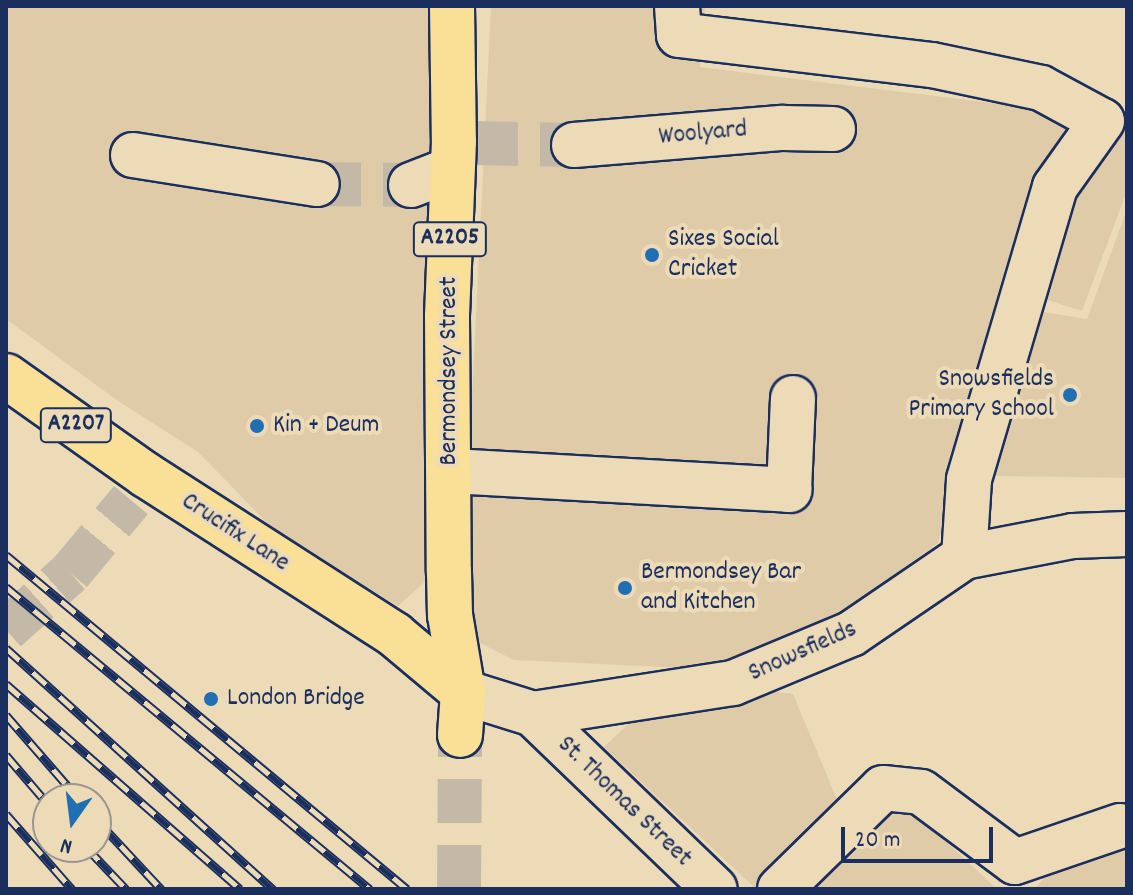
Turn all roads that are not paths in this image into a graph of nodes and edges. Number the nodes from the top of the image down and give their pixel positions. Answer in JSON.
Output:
{"nodes":[{"id":1,"x":452,"y":6,"type":"edge"},
{"id":2,"x":677,"y":6,"type":"edge"},
{"id":3,"x":833,"y":129,"type":"dead end"},
{"id":4,"x":574,"y":145,"type":"tunnel mouth"},
{"id":5,"x":460,"y":151,"type":"junction"},
{"id":6,"x":133,"y":155,"type":"dead end"},
{"id":7,"x":317,"y":184,"type":"tunnel mouth"},
{"id":8,"x":411,"y":185,"type":"tunnel mouth"},
{"id":9,"x":6,"y":376,"type":"edge"},
{"id":10,"x":793,"y":398,"type":"dead end"},
{"id":11,"x":451,"y":471,"type":"junction"},
{"id":12,"x":1127,"y":534,"type":"edge"},
{"id":13,"x":964,"y":557,"type":"junction"},
{"id":14,"x":462,"y":714,"type":"junction"},
{"id":15,"x":533,"y":714,"type":"junction"},
{"id":16,"x":1120,"y":826,"type":"dead end"},
{"id":17,"x":715,"y":889,"type":"edge"},
{"id":18,"x":780,"y":889,"type":"edge"}],
"edges":[{"from":1,"to":5,"type":"main road","name":"Bermondsey Street","number":"A2205"},
{"from":2,"to":13,"type":"street"},
{"from":3,"to":4,"type":"street","name":"Woolyard"},
{"from":5,"to":8,"type":"street"},
{"from":5,"to":11,"type":"main road","name":"Bermondsey Street","number":"A2205"},
{"from":6,"to":7,"type":"street"},
{"from":9,"to":14,"type":"main road","name":"Crucifix Lane","number":"A2207"},
{"from":10,"to":11,"type":"street"},
{"from":11,"to":14,"type":"main road","name":"Bermondsey Street","number":"A2205"},
{"from":12,"to":13,"type":"street","name":"Snowsfields"},
{"from":13,"to":15,"type":"street","name":"Snowsfields"},
{"from":14,"to":15,"type":"street","name":"Snowsfields"},
{"from":15,"to":17,"type":"street","name":"St. Thomas Street"},
{"from":16,"to":18,"type":"street"}]}
